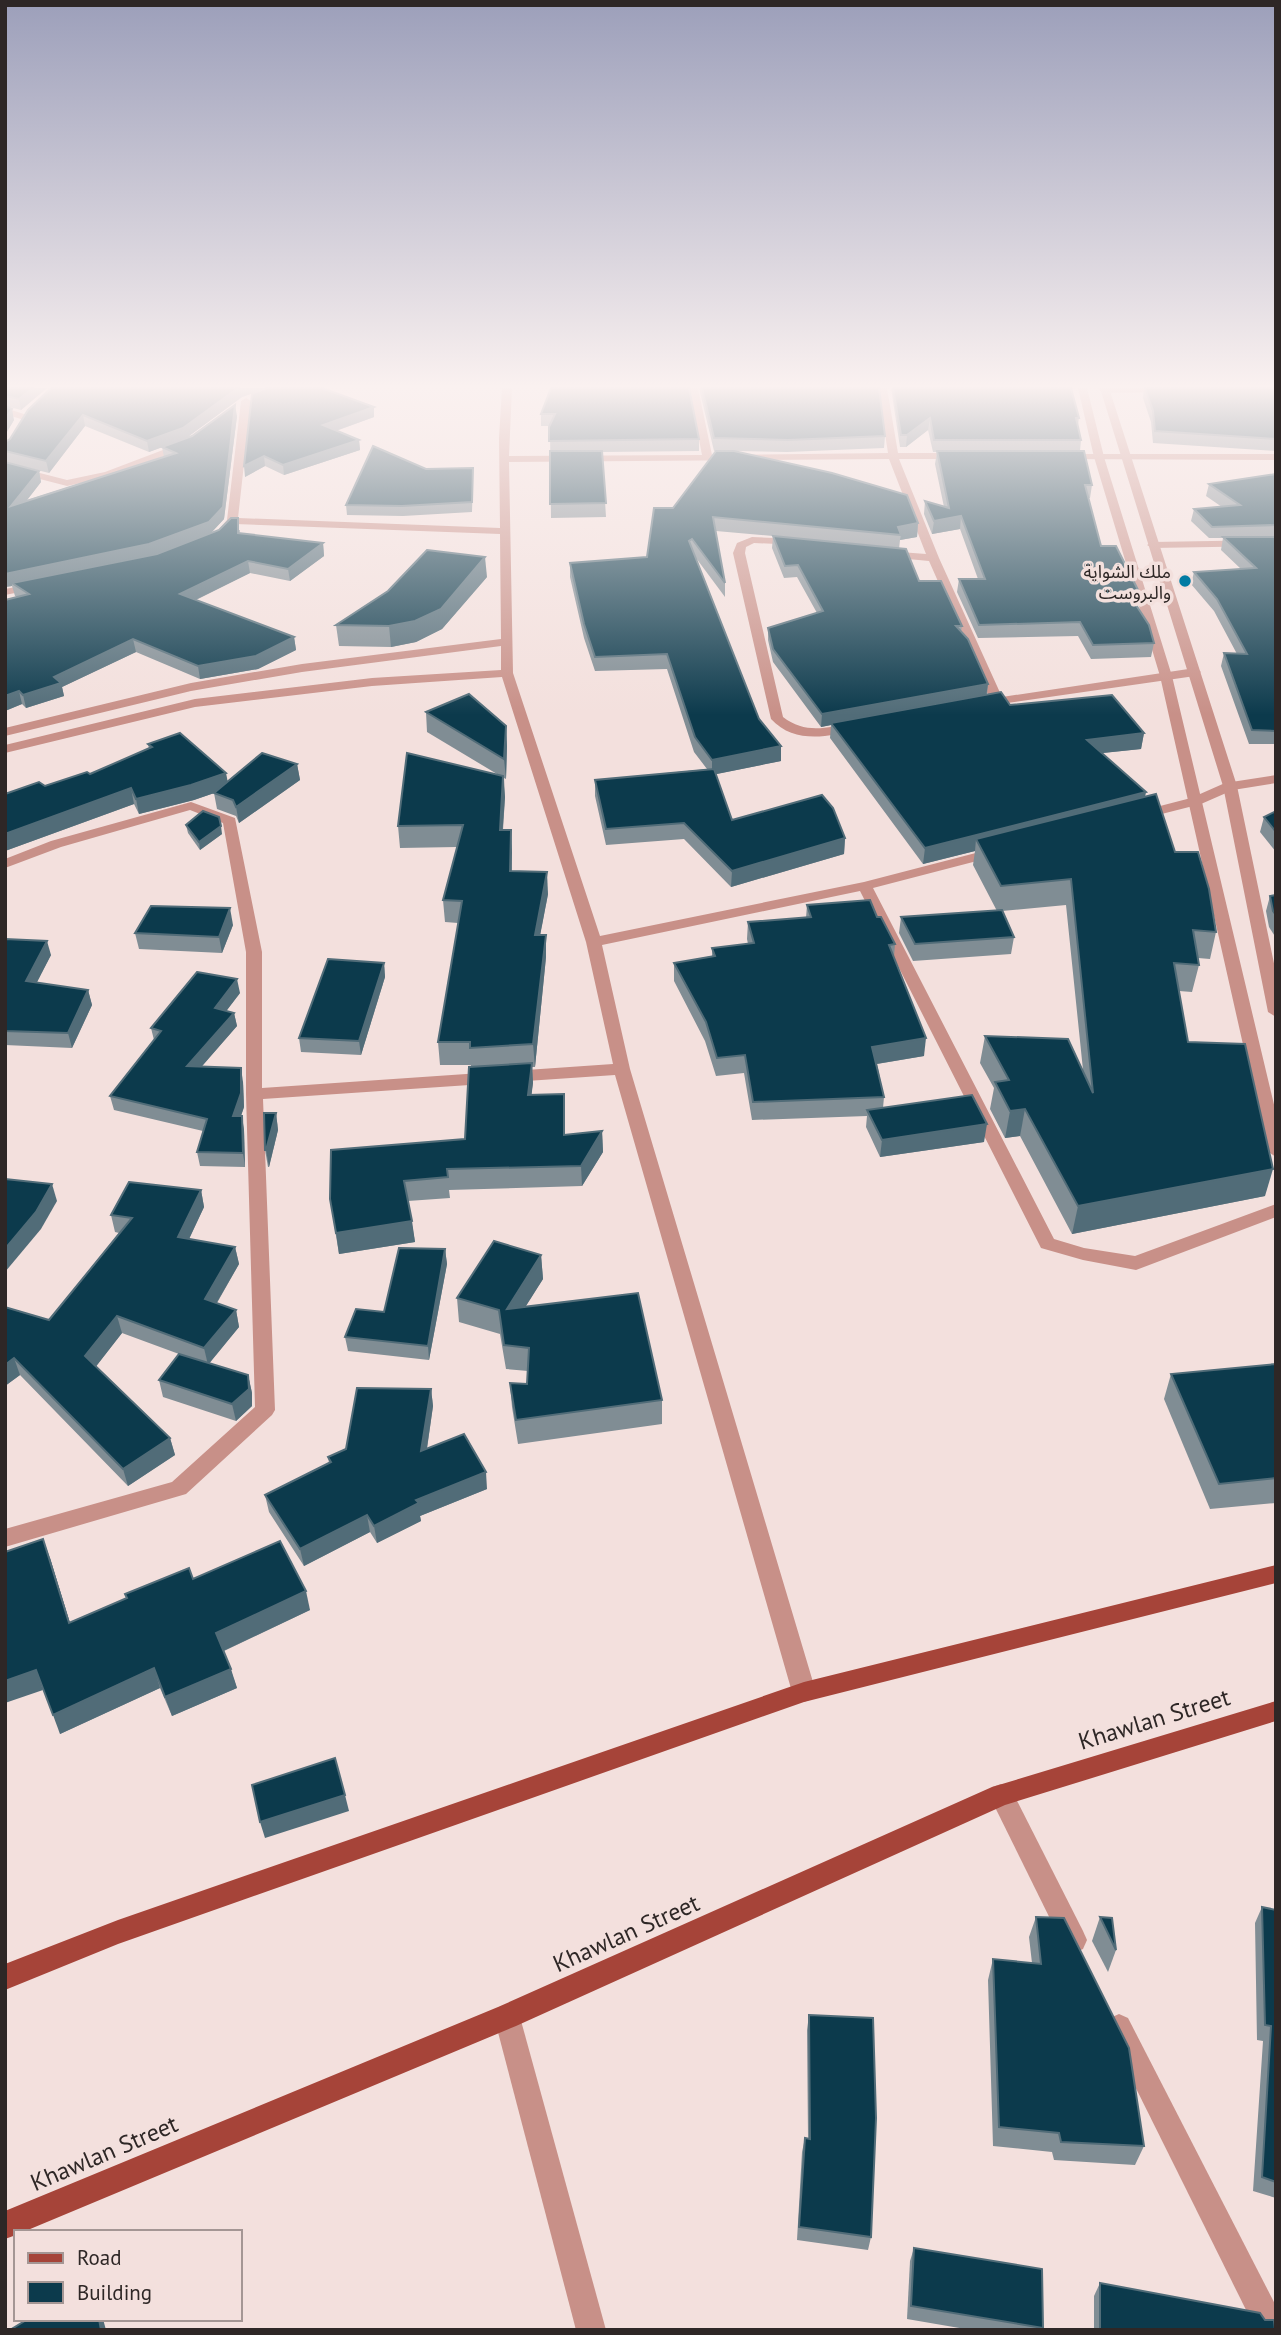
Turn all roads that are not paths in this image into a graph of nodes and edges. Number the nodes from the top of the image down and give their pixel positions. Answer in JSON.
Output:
{"nodes":[{"id":1,"x":236,"y":497,"type":"edge"},
{"id":2,"x":504,"y":497,"type":"edge"},
{"id":3,"x":909,"y":497,"type":"edge"},
{"id":4,"x":1111,"y":497,"type":"edge"},
{"id":5,"x":1137,"y":497,"type":"edge"},
{"id":6,"x":232,"y":521,"type":"junction"},
{"id":7,"x":504,"y":531,"type":"junction"},
{"id":8,"x":204,"y":543,"type":"edge"},
{"id":9,"x":1276,"y":543,"type":"edge"},
{"id":10,"x":814,"y":545,"type":"edge"},
{"id":11,"x":1152,"y":545,"type":"junction"},
{"id":12,"x":878,"y":553,"type":"edge"},
{"id":13,"x":933,"y":558,"type":"junction"},
{"id":14,"x":46,"y":584,"type":"edge"},
{"id":15,"x":5,"y":592,"type":"edge"},
{"id":16,"x":506,"y":642,"type":"junction"},
{"id":17,"x":1195,"y":672,"type":"junction"},
{"id":18,"x":507,"y":673,"type":"junction"},
{"id":19,"x":1166,"y":676,"type":"junction"},
{"id":20,"x":998,"y":701,"type":"junction"},
{"id":21,"x":971,"y":706,"type":"edge"},
{"id":22,"x":864,"y":725,"type":"edge"},
{"id":23,"x":5,"y":732,"type":"edge"},
{"id":24,"x":5,"y":749,"type":"edge"},
{"id":25,"x":1276,"y":779,"type":"edge"},
{"id":26,"x":1230,"y":786,"type":"junction"},
{"id":27,"x":1196,"y":801,"type":"junction"},
{"id":28,"x":1117,"y":821,"type":"edge"},
{"id":29,"x":1011,"y":849,"type":"edge"},
{"id":30,"x":5,"y":864,"type":"edge"},
{"id":31,"x":865,"y":886,"type":"junction"},
{"id":32,"x":594,"y":942,"type":"junction"},
{"id":33,"x":1270,"y":965,"type":"edge"},
{"id":34,"x":1276,"y":1012,"type":"edge"},
{"id":35,"x":622,"y":1069,"type":"junction"},
{"id":36,"x":254,"y":1094,"type":"junction"},
{"id":37,"x":1276,"y":1151,"type":"edge"},
{"id":38,"x":1276,"y":1210,"type":"edge"},
{"id":39,"x":5,"y":1538,"type":"edge"},
{"id":40,"x":1276,"y":1574,"type":"edge"},
{"id":41,"x":804,"y":1692,"type":"junction"},
{"id":42,"x":1276,"y":1711,"type":"edge"},
{"id":43,"x":1001,"y":1795,"type":"junction"},
{"id":44,"x":1083,"y":1957,"type":"edge"},
{"id":45,"x":5,"y":1978,"type":"edge"},
{"id":46,"x":1108,"y":2007,"type":"edge"},
{"id":47,"x":506,"y":2017,"type":"junction"},
{"id":48,"x":5,"y":2225,"type":"edge"},
{"id":49,"x":1269,"y":2312,"type":"edge"},
{"id":50,"x":591,"y":2330,"type":"edge"}],
"edges":[{"from":1,"to":6,"type":"street"},
{"from":2,"to":7,"type":"street"},
{"from":3,"to":13,"type":"street"},
{"from":4,"to":19,"type":"street"},
{"from":5,"to":11,"type":"street"},
{"from":6,"to":7,"type":"street"},
{"from":6,"to":8,"type":"street"},
{"from":7,"to":16,"type":"street"},
{"from":9,"to":11,"type":"street"},
{"from":10,"to":22,"type":"street"},
{"from":11,"to":17,"type":"street"},
{"from":12,"to":13,"type":"street"},
{"from":13,"to":20,"type":"street"},
{"from":14,"to":15,"type":"street"},
{"from":16,"to":18,"type":"street"},
{"from":16,"to":23,"type":"street"},
{"from":17,"to":19,"type":"street"},
{"from":17,"to":26,"type":"street"},
{"from":18,"to":24,"type":"street"},
{"from":18,"to":32,"type":"street"},
{"from":19,"to":20,"type":"street"},
{"from":19,"to":27,"type":"street"},
{"from":20,"to":21,"type":"street"},
{"from":25,"to":26,"type":"street"},
{"from":26,"to":27,"type":"street"},
{"from":26,"to":33,"type":"street"},
{"from":27,"to":28,"type":"street"},
{"from":27,"to":37,"type":"street"},
{"from":29,"to":31,"type":"street"},
{"from":30,"to":36,"type":"street"},
{"from":31,"to":32,"type":"street"},
{"from":31,"to":38,"type":"street"},
{"from":32,"to":35,"type":"street"},
{"from":33,"to":34,"type":"street"},
{"from":35,"to":36,"type":"street"},
{"from":35,"to":41,"type":"street"},
{"from":36,"to":39,"type":"street"},
{"from":40,"to":41,"type":"main road"},
{"from":41,"to":45,"type":"main road"},
{"from":42,"to":43,"type":"main road","name":"Khawlan Street"},
{"from":43,"to":44,"type":"street"},
{"from":43,"to":47,"type":"main road","name":"Khawlan Street"},
{"from":46,"to":49,"type":"street"},
{"from":47,"to":48,"type":"main road","name":"Khawlan Street"},
{"from":47,"to":50,"type":"street"}]}
